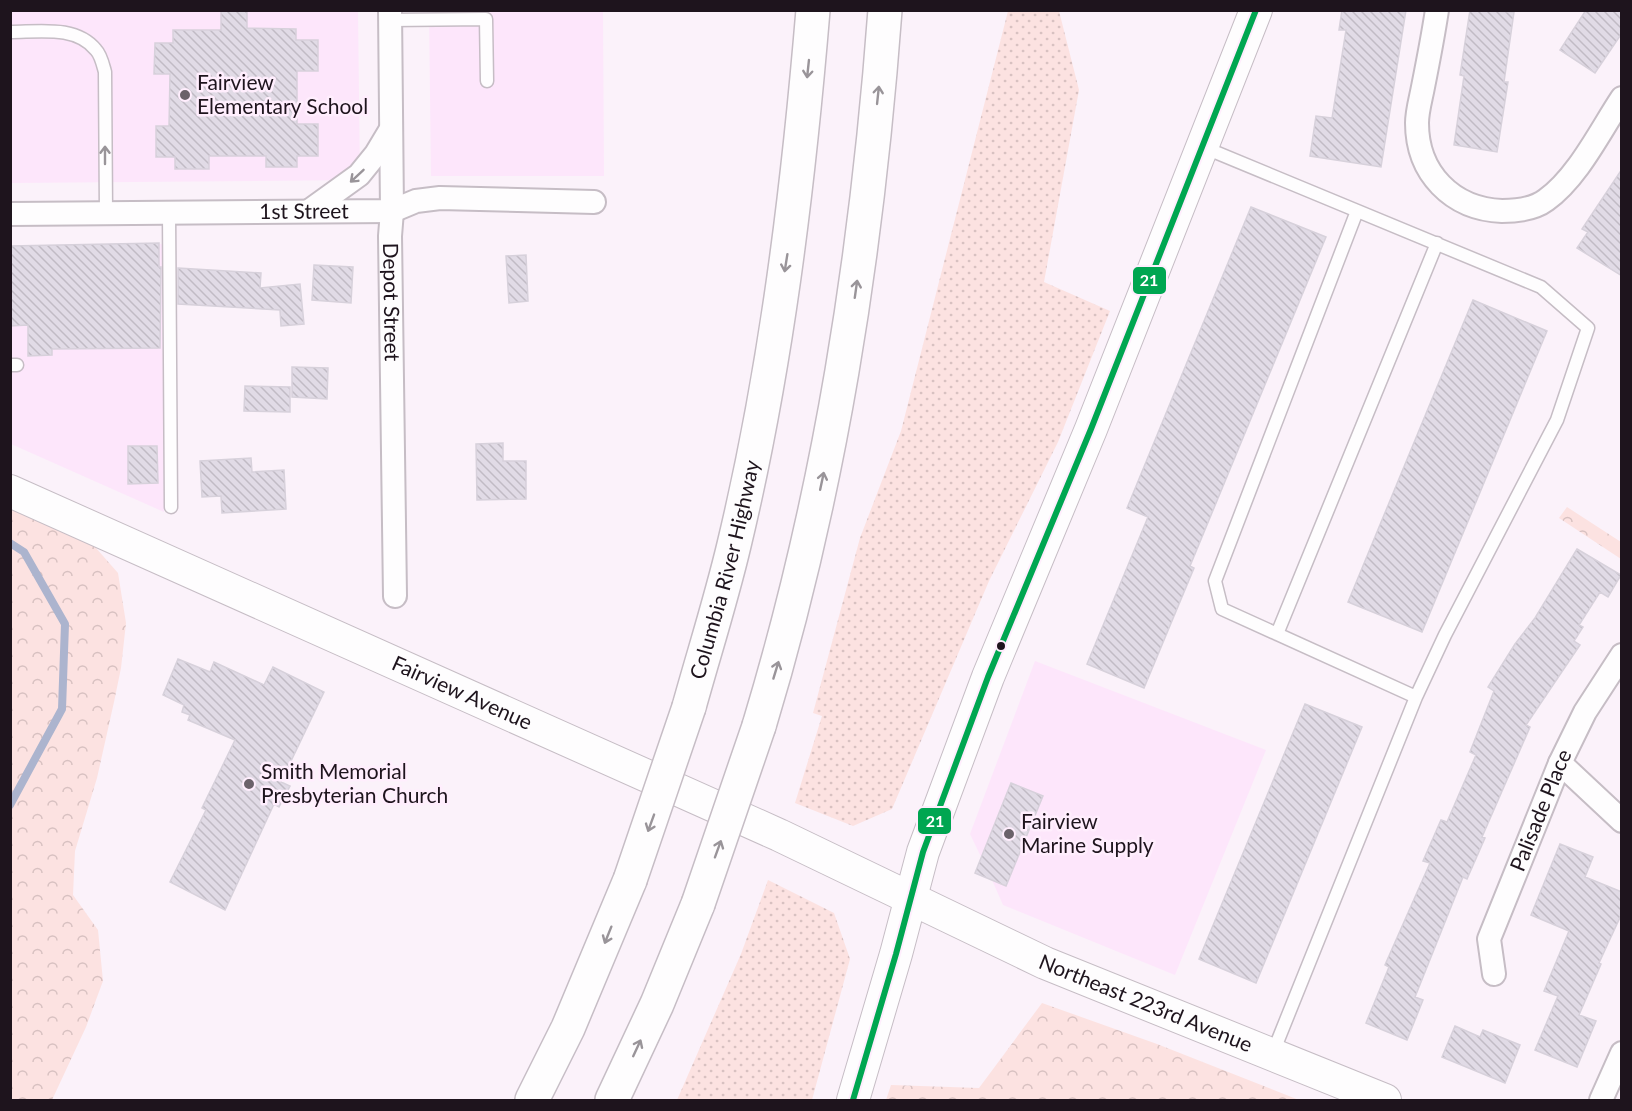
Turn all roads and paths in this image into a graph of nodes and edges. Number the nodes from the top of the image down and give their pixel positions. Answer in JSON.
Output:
{"nodes":[{"id":1,"x":813,"y":10,"type":"edge"},
{"id":2,"x":885,"y":10,"type":"edge"},
{"id":3,"x":1256,"y":10,"type":"edge"},
{"id":4,"x":1437,"y":10,"type":"edge"},
{"id":5,"x":390,"y":15,"type":"edge"},
{"id":6,"x":10,"y":32,"type":"edge"},
{"id":7,"x":488,"y":81,"type":"dead end"},
{"id":8,"x":1622,"y":98,"type":"edge"},
{"id":9,"x":391,"y":129,"type":"junction"},
{"id":10,"x":1203,"y":147,"type":"junction"},
{"id":11,"x":594,"y":202,"type":"dead end"},
{"id":12,"x":1357,"y":210,"type":"junction"},
{"id":13,"x":392,"y":211,"type":"junction"},
{"id":14,"x":169,"y":212,"type":"junction"},
{"id":15,"x":309,"y":212,"type":"junction"},
{"id":16,"x":106,"y":213,"type":"junction"},
{"id":17,"x":10,"y":214,"type":"edge"},
{"id":18,"x":1437,"y":243,"type":"junction"},
{"id":19,"x":10,"y":491,"type":"edge"},
{"id":20,"x":171,"y":507,"type":"dead end"},
{"id":21,"x":395,"y":596,"type":"dead end"},
{"id":22,"x":1277,"y":634,"type":"junction"},
{"id":23,"x":1622,"y":655,"type":"edge"},
{"id":24,"x":1416,"y":697,"type":"junction"},
{"id":25,"x":1560,"y":763,"type":"junction"},
{"id":26,"x":1622,"y":822,"type":"edge"},
{"id":27,"x":911,"y":898,"type":"junction"},
{"id":28,"x":1494,"y":974,"type":"dead end"},
{"id":29,"x":1622,"y":1053,"type":"edge"},
{"id":30,"x":1272,"y":1055,"type":"junction"},
{"id":31,"x":532,"y":1101,"type":"edge"},
{"id":32,"x":612,"y":1101,"type":"edge"},
{"id":33,"x":853,"y":1101,"type":"edge"},
{"id":34,"x":1384,"y":1101,"type":"edge"},
{"id":35,"x":1601,"y":1101,"type":"edge"}],
"edges":[{"from":1,"to":31,"type":"highway","name":"Columbia River Highway","one_way":true,"bridge":true},
{"from":32,"to":2,"type":"highway","one_way":true,"bridge":true},
{"from":3,"to":10,"type":"main road"},
{"from":4,"to":8,"type":"street"},
{"from":5,"to":7,"type":"lane"},
{"from":5,"to":9,"type":"street","name":"Depot Street"},
{"from":16,"to":6,"type":"lane","one_way":true},
{"from":9,"to":13,"type":"street","name":"Depot Street"},
{"from":9,"to":15,"type":"street","one_way":true},
{"from":10,"to":12,"type":"lane"},
{"from":10,"to":27,"type":"main road"},
{"from":11,"to":13,"type":"street","name":"1st Street"},
{"from":12,"to":18,"type":"lane"},
{"from":12,"to":22,"type":"lane"},
{"from":13,"to":15,"type":"street","name":"1st Street"},
{"from":13,"to":21,"type":"street","name":"Depot Street"},
{"from":14,"to":15,"type":"street","name":"1st Street"},
{"from":14,"to":16,"type":"street","name":"1st Street"},
{"from":14,"to":20,"type":"lane"},
{"from":16,"to":17,"type":"street","name":"1st Street"},
{"from":18,"to":22,"type":"lane"},
{"from":18,"to":24,"type":"lane"},
{"from":19,"to":27,"type":"main road","name":"Fairview Avenue"},
{"from":22,"to":24,"type":"lane"},
{"from":23,"to":25,"type":"street","name":"Palisade Place"},
{"from":24,"to":30,"type":"lane"},
{"from":25,"to":26,"type":"street"},
{"from":25,"to":28,"type":"street","name":"Palisade Place"},
{"from":27,"to":30,"type":"main road","name":"Northeast 223rd Avenue"},
{"from":27,"to":33,"type":"main road"},
{"from":29,"to":35,"type":"street"},
{"from":30,"to":34,"type":"main road","name":"Northeast 223rd Avenue"}]}
